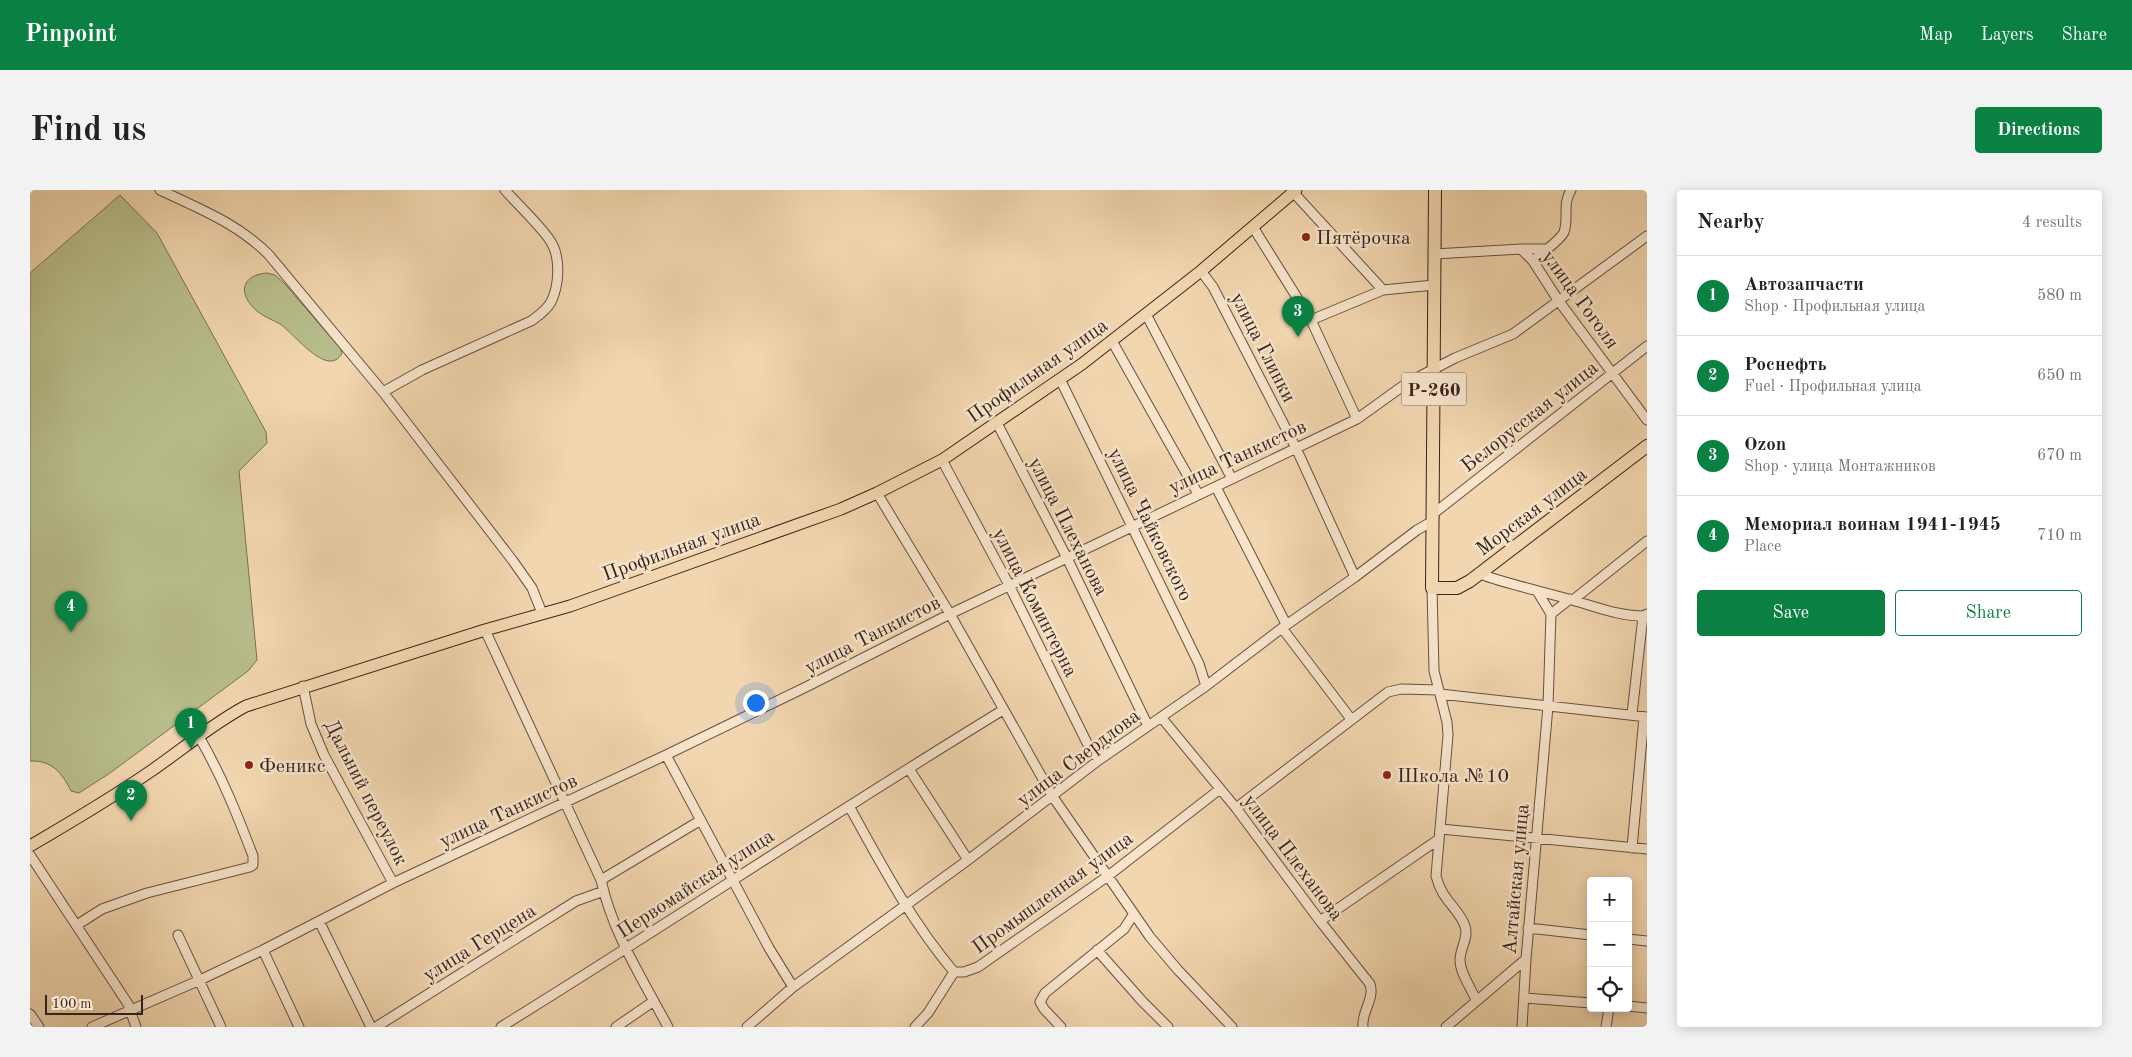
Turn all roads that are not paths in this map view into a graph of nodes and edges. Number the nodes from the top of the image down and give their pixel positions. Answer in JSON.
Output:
{"nodes":[{"id":1,"x":160,"y":190,"type":"edge"},
{"id":2,"x":505,"y":190,"type":"edge"},
{"id":3,"x":1436,"y":190,"type":"edge"},
{"id":4,"x":1571,"y":190,"type":"edge"},
{"id":5,"x":1295,"y":191,"type":"edge"},
{"id":6,"x":1253,"y":227,"type":"junction"},
{"id":7,"x":1647,"y":236,"type":"edge"},
{"id":8,"x":1521,"y":249,"type":"junction"},
{"id":9,"x":1546,"y":249,"type":"junction"},
{"id":10,"x":1434,"y":254,"type":"junction"},
{"id":11,"x":1533,"y":261,"type":"junction"},
{"id":12,"x":1202,"y":271,"type":"junction"},
{"id":13,"x":1434,"y":285,"type":"junction"},
{"id":14,"x":1383,"y":290,"type":"junction"},
{"id":15,"x":1558,"y":300,"type":"junction"},
{"id":16,"x":1146,"y":314,"type":"junction"},
{"id":17,"x":1311,"y":320,"type":"junction"},
{"id":18,"x":1112,"y":342,"type":"junction"},
{"id":19,"x":1647,"y":346,"type":"edge"},
{"id":20,"x":1434,"y":370,"type":"junction"},
{"id":21,"x":1613,"y":372,"type":"junction"},
{"id":22,"x":1060,"y":379,"type":"junction"},
{"id":23,"x":383,"y":392,"type":"junction"},
{"id":24,"x":1357,"y":419,"type":"junction"},
{"id":25,"x":1647,"y":420,"type":"edge"},
{"id":26,"x":997,"y":423,"type":"junction"},
{"id":27,"x":1647,"y":446,"type":"edge"},
{"id":28,"x":1296,"y":448,"type":"junction"},
{"id":29,"x":942,"y":460,"type":"junction"},
{"id":30,"x":1232,"y":479,"type":"junction"},
{"id":31,"x":1216,"y":487,"type":"junction"},
{"id":32,"x":877,"y":493,"type":"junction"},
{"id":33,"x":1198,"y":494,"type":"junction"},
{"id":34,"x":1433,"y":517,"type":"junction"},
{"id":35,"x":1132,"y":526,"type":"junction"},
{"id":36,"x":1647,"y":541,"type":"edge"},
{"id":37,"x":1066,"y":558,"type":"junction"},
{"id":38,"x":1480,"y":574,"type":"junction"},
{"id":39,"x":1355,"y":577,"type":"junction"},
{"id":40,"x":1009,"y":585,"type":"junction"},
{"id":41,"x":1432,"y":588,"type":"junction"},
{"id":42,"x":1536,"y":591,"type":"junction"},
{"id":43,"x":1571,"y":600,"type":"junction"},
{"id":44,"x":542,"y":613,"type":"junction"},
{"id":45,"x":950,"y":614,"type":"junction"},
{"id":46,"x":1551,"y":614,"type":"junction"},
{"id":47,"x":1646,"y":615,"type":"edge"},
{"id":48,"x":1284,"y":626,"type":"junction"},
{"id":49,"x":485,"y":630,"type":"junction"},
{"id":50,"x":303,"y":686,"type":"junction"},
{"id":51,"x":1206,"y":686,"type":"junction"},
{"id":52,"x":1440,"y":692,"type":"junction"},
{"id":53,"x":1548,"y":706,"type":"junction"},
{"id":54,"x":1003,"y":710,"type":"junction"},
{"id":55,"x":1632,"y":714,"type":"junction"},
{"id":56,"x":1162,"y":717,"type":"junction"},
{"id":57,"x":1646,"y":717,"type":"edge"},
{"id":58,"x":1351,"y":719,"type":"junction"},
{"id":59,"x":1148,"y":726,"type":"junction"},
{"id":60,"x":198,"y":735,"type":"junction"},
{"id":61,"x":666,"y":755,"type":"junction"},
{"id":62,"x":1099,"y":760,"type":"junction"},
{"id":63,"x":909,"y":769,"type":"junction"},
{"id":64,"x":1220,"y":789,"type":"junction"},
{"id":65,"x":1053,"y":797,"type":"junction"},
{"id":66,"x":566,"y":802,"type":"junction"},
{"id":67,"x":849,"y":806,"type":"junction"},
{"id":68,"x":1236,"y":808,"type":"junction"},
{"id":69,"x":701,"y":820,"type":"junction"},
{"id":70,"x":1440,"y":834,"type":"junction"},
{"id":71,"x":1537,"y":838,"type":"junction"},
{"id":72,"x":30,"y":846,"type":"edge"},
{"id":73,"x":1632,"y":848,"type":"junction"},
{"id":74,"x":1647,"y":849,"type":"edge"},
{"id":75,"x":30,"y":855,"type":"edge"},
{"id":76,"x":968,"y":860,"type":"junction"},
{"id":77,"x":1108,"y":876,"type":"junction"},
{"id":78,"x":601,"y":880,"type":"junction"},
{"id":79,"x":733,"y":880,"type":"junction"},
{"id":80,"x":393,"y":883,"type":"junction"},
{"id":81,"x":604,"y":891,"type":"junction"},
{"id":82,"x":904,"y":905,"type":"junction"},
{"id":83,"x":1133,"y":915,"type":"junction"},
{"id":84,"x":319,"y":921,"type":"junction"},
{"id":85,"x":1320,"y":921,"type":"junction"},
{"id":86,"x":76,"y":925,"type":"junction"},
{"id":87,"x":1528,"y":928,"type":"junction"},
{"id":88,"x":178,"y":935,"type":"dead end"},
{"id":89,"x":1587,"y":935,"type":"edge"},
{"id":90,"x":1632,"y":939,"type":"edge"},
{"id":91,"x":1647,"y":941,"type":"edge"},
{"id":92,"x":626,"y":949,"type":"junction"},
{"id":93,"x":263,"y":950,"type":"junction"},
{"id":94,"x":1097,"y":950,"type":"junction"},
{"id":95,"x":1526,"y":959,"type":"junction"},
{"id":96,"x":954,"y":972,"type":"junction"},
{"id":97,"x":200,"y":980,"type":"junction"},
{"id":98,"x":793,"y":987,"type":"junction"},
{"id":99,"x":1525,"y":998,"type":"junction"},
{"id":100,"x":1476,"y":1000,"type":"junction"},
{"id":101,"x":654,"y":1001,"type":"junction"},
{"id":102,"x":1587,"y":1003,"type":"edge"},
{"id":103,"x":1632,"y":1006,"type":"edge"},
{"id":104,"x":1647,"y":1008,"type":"edge"},
{"id":105,"x":130,"y":1010,"type":"junction"},
{"id":106,"x":1608,"y":1012,"type":"edge"},
{"id":107,"x":30,"y":1014,"type":"edge"},
{"id":108,"x":39,"y":1027,"type":"edge"},
{"id":109,"x":92,"y":1027,"type":"edge"},
{"id":110,"x":136,"y":1027,"type":"edge"},
{"id":111,"x":221,"y":1027,"type":"edge"},
{"id":112,"x":299,"y":1027,"type":"edge"},
{"id":113,"x":371,"y":1027,"type":"edge"},
{"id":114,"x":376,"y":1027,"type":"edge"},
{"id":115,"x":501,"y":1027,"type":"edge"},
{"id":116,"x":616,"y":1027,"type":"edge"},
{"id":117,"x":668,"y":1027,"type":"edge"},
{"id":118,"x":747,"y":1027,"type":"edge"},
{"id":119,"x":915,"y":1027,"type":"edge"},
{"id":120,"x":1061,"y":1027,"type":"edge"},
{"id":121,"x":1168,"y":1027,"type":"edge"},
{"id":122,"x":1232,"y":1027,"type":"edge"},
{"id":123,"x":1363,"y":1027,"type":"edge"},
{"id":124,"x":1446,"y":1027,"type":"edge"},
{"id":125,"x":1522,"y":1027,"type":"edge"},
{"id":126,"x":1606,"y":1027,"type":"edge"}],
"edges":[{"from":1,"to":23,"type":"street"},
{"from":2,"to":23,"type":"street"},
{"from":3,"to":10,"type":"highway","number":"Р-260"},
{"from":4,"to":9,"type":"street"},
{"from":5,"to":6,"type":"main road","name":"Профильная улица"},
{"from":5,"to":14,"type":"street"},
{"from":6,"to":12,"type":"main road","name":"Профильная улица"},
{"from":6,"to":17,"type":"street"},
{"from":7,"to":15,"type":"street","name":"улица Танкистов"},
{"from":8,"to":9,"type":"street"},
{"from":8,"to":10,"type":"street"},
{"from":8,"to":11,"type":"street","name":"улица Гоголя"},
{"from":9,"to":11,"type":"street"},
{"from":10,"to":13,"type":"highway","number":"Р-260"},
{"from":11,"to":15,"type":"street","name":"улица Гоголя"},
{"from":12,"to":16,"type":"main road","name":"Профильная улица"},
{"from":12,"to":28,"type":"street","name":"улица Глинки"},
{"from":13,"to":14,"type":"street"},
{"from":13,"to":20,"type":"highway","number":"Р-260"},
{"from":14,"to":17,"type":"street"},
{"from":15,"to":20,"type":"street","name":"улица Танкистов"},
{"from":15,"to":21,"type":"street","name":"улица Гоголя"},
{"from":16,"to":18,"type":"main road","name":"Профильная улица"},
{"from":16,"to":30,"type":"street"},
{"from":17,"to":24,"type":"street"},
{"from":18,"to":22,"type":"main road","name":"Профильная улица"},
{"from":18,"to":33,"type":"street"},
{"from":19,"to":21,"type":"street","name":"Белорусская улица"},
{"from":20,"to":24,"type":"street","name":"улица Танкистов"},
{"from":20,"to":34,"type":"highway","number":"Р-260"},
{"from":21,"to":25,"type":"street","name":"улица Гоголя"},
{"from":21,"to":34,"type":"street","name":"Белорусская улица"},
{"from":22,"to":26,"type":"main road","name":"Профильная улица"},
{"from":22,"to":35,"type":"street","name":"улица Чайковского"},
{"from":23,"to":44,"type":"street"},
{"from":24,"to":28,"type":"street","name":"улица Танкистов"},
{"from":26,"to":29,"type":"main road","name":"Профильная улица"},
{"from":26,"to":37,"type":"street","name":"улица Плеханова"},
{"from":27,"to":38,"type":"highway","name":"Морская улица"},
{"from":28,"to":30,"type":"street","name":"улица Танкистов"},
{"from":28,"to":39,"type":"street","name":"улица Глинки"},
{"from":29,"to":32,"type":"main road","name":"Профильная улица"},
{"from":29,"to":40,"type":"street","name":"улица Коминтерна"},
{"from":30,"to":31,"type":"street","name":"улица Танкистов"},
{"from":31,"to":33,"type":"street","name":"улица Танкистов"},
{"from":31,"to":48,"type":"street"},
{"from":32,"to":44,"type":"main road","name":"Профильная улица"},
{"from":32,"to":45,"type":"street"},
{"from":33,"to":35,"type":"street","name":"улица Танкистов"},
{"from":34,"to":39,"type":"street","name":"улица Свердлова"},
{"from":34,"to":41,"type":"highway","number":"Р-260"},
{"from":35,"to":37,"type":"street","name":"улица Танкистов"},
{"from":35,"to":51,"type":"street","name":"улица Чайковского"},
{"from":36,"to":43,"type":"street"},
{"from":37,"to":40,"type":"street","name":"улица Танкистов"},
{"from":37,"to":59,"type":"street","name":"улица Плеханова"},
{"from":38,"to":41,"type":"highway","name":"Морская улица"},
{"from":38,"to":42,"type":"street"},
{"from":39,"to":48,"type":"street","name":"улица Свердлова"},
{"from":40,"to":45,"type":"street","name":"улица Танкистов"},
{"from":40,"to":62,"type":"street","name":"улица Коминтерна"},
{"from":41,"to":52,"type":"street"},
{"from":42,"to":43,"type":"street"},
{"from":42,"to":46,"type":"street"},
{"from":43,"to":46,"type":"street"},
{"from":43,"to":47,"type":"street"},
{"from":44,"to":49,"type":"main road","name":"Профильная улица"},
{"from":45,"to":54,"type":"street"},
{"from":45,"to":61,"type":"street","name":"улица Танкистов"},
{"from":46,"to":53,"type":"street","name":"Алтайская улица"},
{"from":47,"to":55,"type":"street"},
{"from":48,"to":51,"type":"street","name":"улица Свердлова"},
{"from":48,"to":58,"type":"street"},
{"from":49,"to":50,"type":"main road","name":"Профильная улица"},
{"from":49,"to":66,"type":"street"},
{"from":50,"to":60,"type":"main road","name":"Профильная улица"},
{"from":50,"to":80,"type":"street","name":"Дальний переулок"},
{"from":51,"to":56,"type":"street","name":"улица Свердлова"},
{"from":52,"to":53,"type":"street"},
{"from":52,"to":58,"type":"street"},
{"from":52,"to":70,"type":"street"},
{"from":53,"to":55,"type":"street"},
{"from":53,"to":71,"type":"street","name":"Алтайская улица"},
{"from":54,"to":63,"type":"street","name":"Первомайская улица"},
{"from":54,"to":65,"type":"street"},
{"from":55,"to":57,"type":"street"},
{"from":56,"to":59,"type":"street","name":"улица Свердлова"},
{"from":56,"to":64,"type":"street","name":"улица Плеханова"},
{"from":57,"to":73,"type":"street"},
{"from":58,"to":68,"type":"street"},
{"from":59,"to":62,"type":"street","name":"улица Свердлова"},
{"from":60,"to":72,"type":"main road","name":"Профильная улица"},
{"from":60,"to":86,"type":"street"},
{"from":61,"to":66,"type":"street","name":"улица Танкистов"},
{"from":61,"to":69,"type":"street"},
{"from":62,"to":65,"type":"street","name":"улица Свердлова"},
{"from":63,"to":67,"type":"street","name":"Первомайская улица"},
{"from":63,"to":76,"type":"street"},
{"from":64,"to":68,"type":"street","name":"улица Плеханова"},
{"from":64,"to":77,"type":"street","name":"Промышленная улица"},
{"from":65,"to":76,"type":"street","name":"улица Свердлова"},
{"from":65,"to":77,"type":"street"},
{"from":66,"to":78,"type":"street"},
{"from":66,"to":80,"type":"street","name":"улица Танкистов"},
{"from":67,"to":79,"type":"street","name":"Первомайская улица"},
{"from":67,"to":82,"type":"street"},
{"from":68,"to":85,"type":"street","name":"улица Плеханова"},
{"from":69,"to":78,"type":"street"},
{"from":69,"to":79,"type":"street"},
{"from":70,"to":71,"type":"street"},
{"from":70,"to":85,"type":"street"},
{"from":70,"to":100,"type":"street"},
{"from":71,"to":73,"type":"street"},
{"from":71,"to":87,"type":"street","name":"Алтайская улица"},
{"from":73,"to":74,"type":"street"},
{"from":75,"to":86,"type":"street"},
{"from":76,"to":82,"type":"street","name":"улица Свердлова"},
{"from":77,"to":83,"type":"street"},
{"from":77,"to":96,"type":"street","name":"Промышленная улица"},
{"from":78,"to":81,"type":"street"},
{"from":79,"to":92,"type":"street","name":"Первомайская улица"},
{"from":79,"to":98,"type":"street"},
{"from":80,"to":84,"type":"street","name":"улица Танкистов"},
{"from":81,"to":92,"type":"street"},
{"from":81,"to":114,"type":"street","name":"улица Герцена"},
{"from":82,"to":96,"type":"street"},
{"from":82,"to":98,"type":"street","name":"улица Свердлова"},
{"from":83,"to":94,"type":"street"},
{"from":83,"to":122,"type":"street"},
{"from":84,"to":93,"type":"street","name":"улица Танкистов"},
{"from":84,"to":113,"type":"street"},
{"from":85,"to":123,"type":"street","name":"улица Плеханова"},
{"from":86,"to":105,"type":"street"},
{"from":87,"to":89,"type":"street"},
{"from":87,"to":95,"type":"street","name":"Алтайская улица"},
{"from":88,"to":97,"type":"street"},
{"from":90,"to":91,"type":"street"},
{"from":92,"to":101,"type":"street"},
{"from":92,"to":115,"type":"street","name":"Первомайская улица"},
{"from":93,"to":97,"type":"street","name":"улица Танкистов"},
{"from":93,"to":112,"type":"street"},
{"from":94,"to":120,"type":"street"},
{"from":94,"to":121,"type":"street"},
{"from":95,"to":99,"type":"street","name":"Алтайская улица"},
{"from":95,"to":100,"type":"street"},
{"from":96,"to":119,"type":"street","name":"Промышленная улица"},
{"from":97,"to":105,"type":"street","name":"улица Танкистов"},
{"from":97,"to":111,"type":"street"},
{"from":98,"to":118,"type":"street","name":"улица Свердлова"},
{"from":99,"to":102,"type":"street"},
{"from":99,"to":125,"type":"street","name":"Алтайская улица"},
{"from":100,"to":124,"type":"street"},
{"from":101,"to":116,"type":"street"},
{"from":101,"to":117,"type":"street"},
{"from":103,"to":104,"type":"street"},
{"from":105,"to":109,"type":"street","name":"улица Танкистов"},
{"from":105,"to":110,"type":"street"},
{"from":106,"to":126,"type":"street"},
{"from":107,"to":108,"type":"street"}]}
